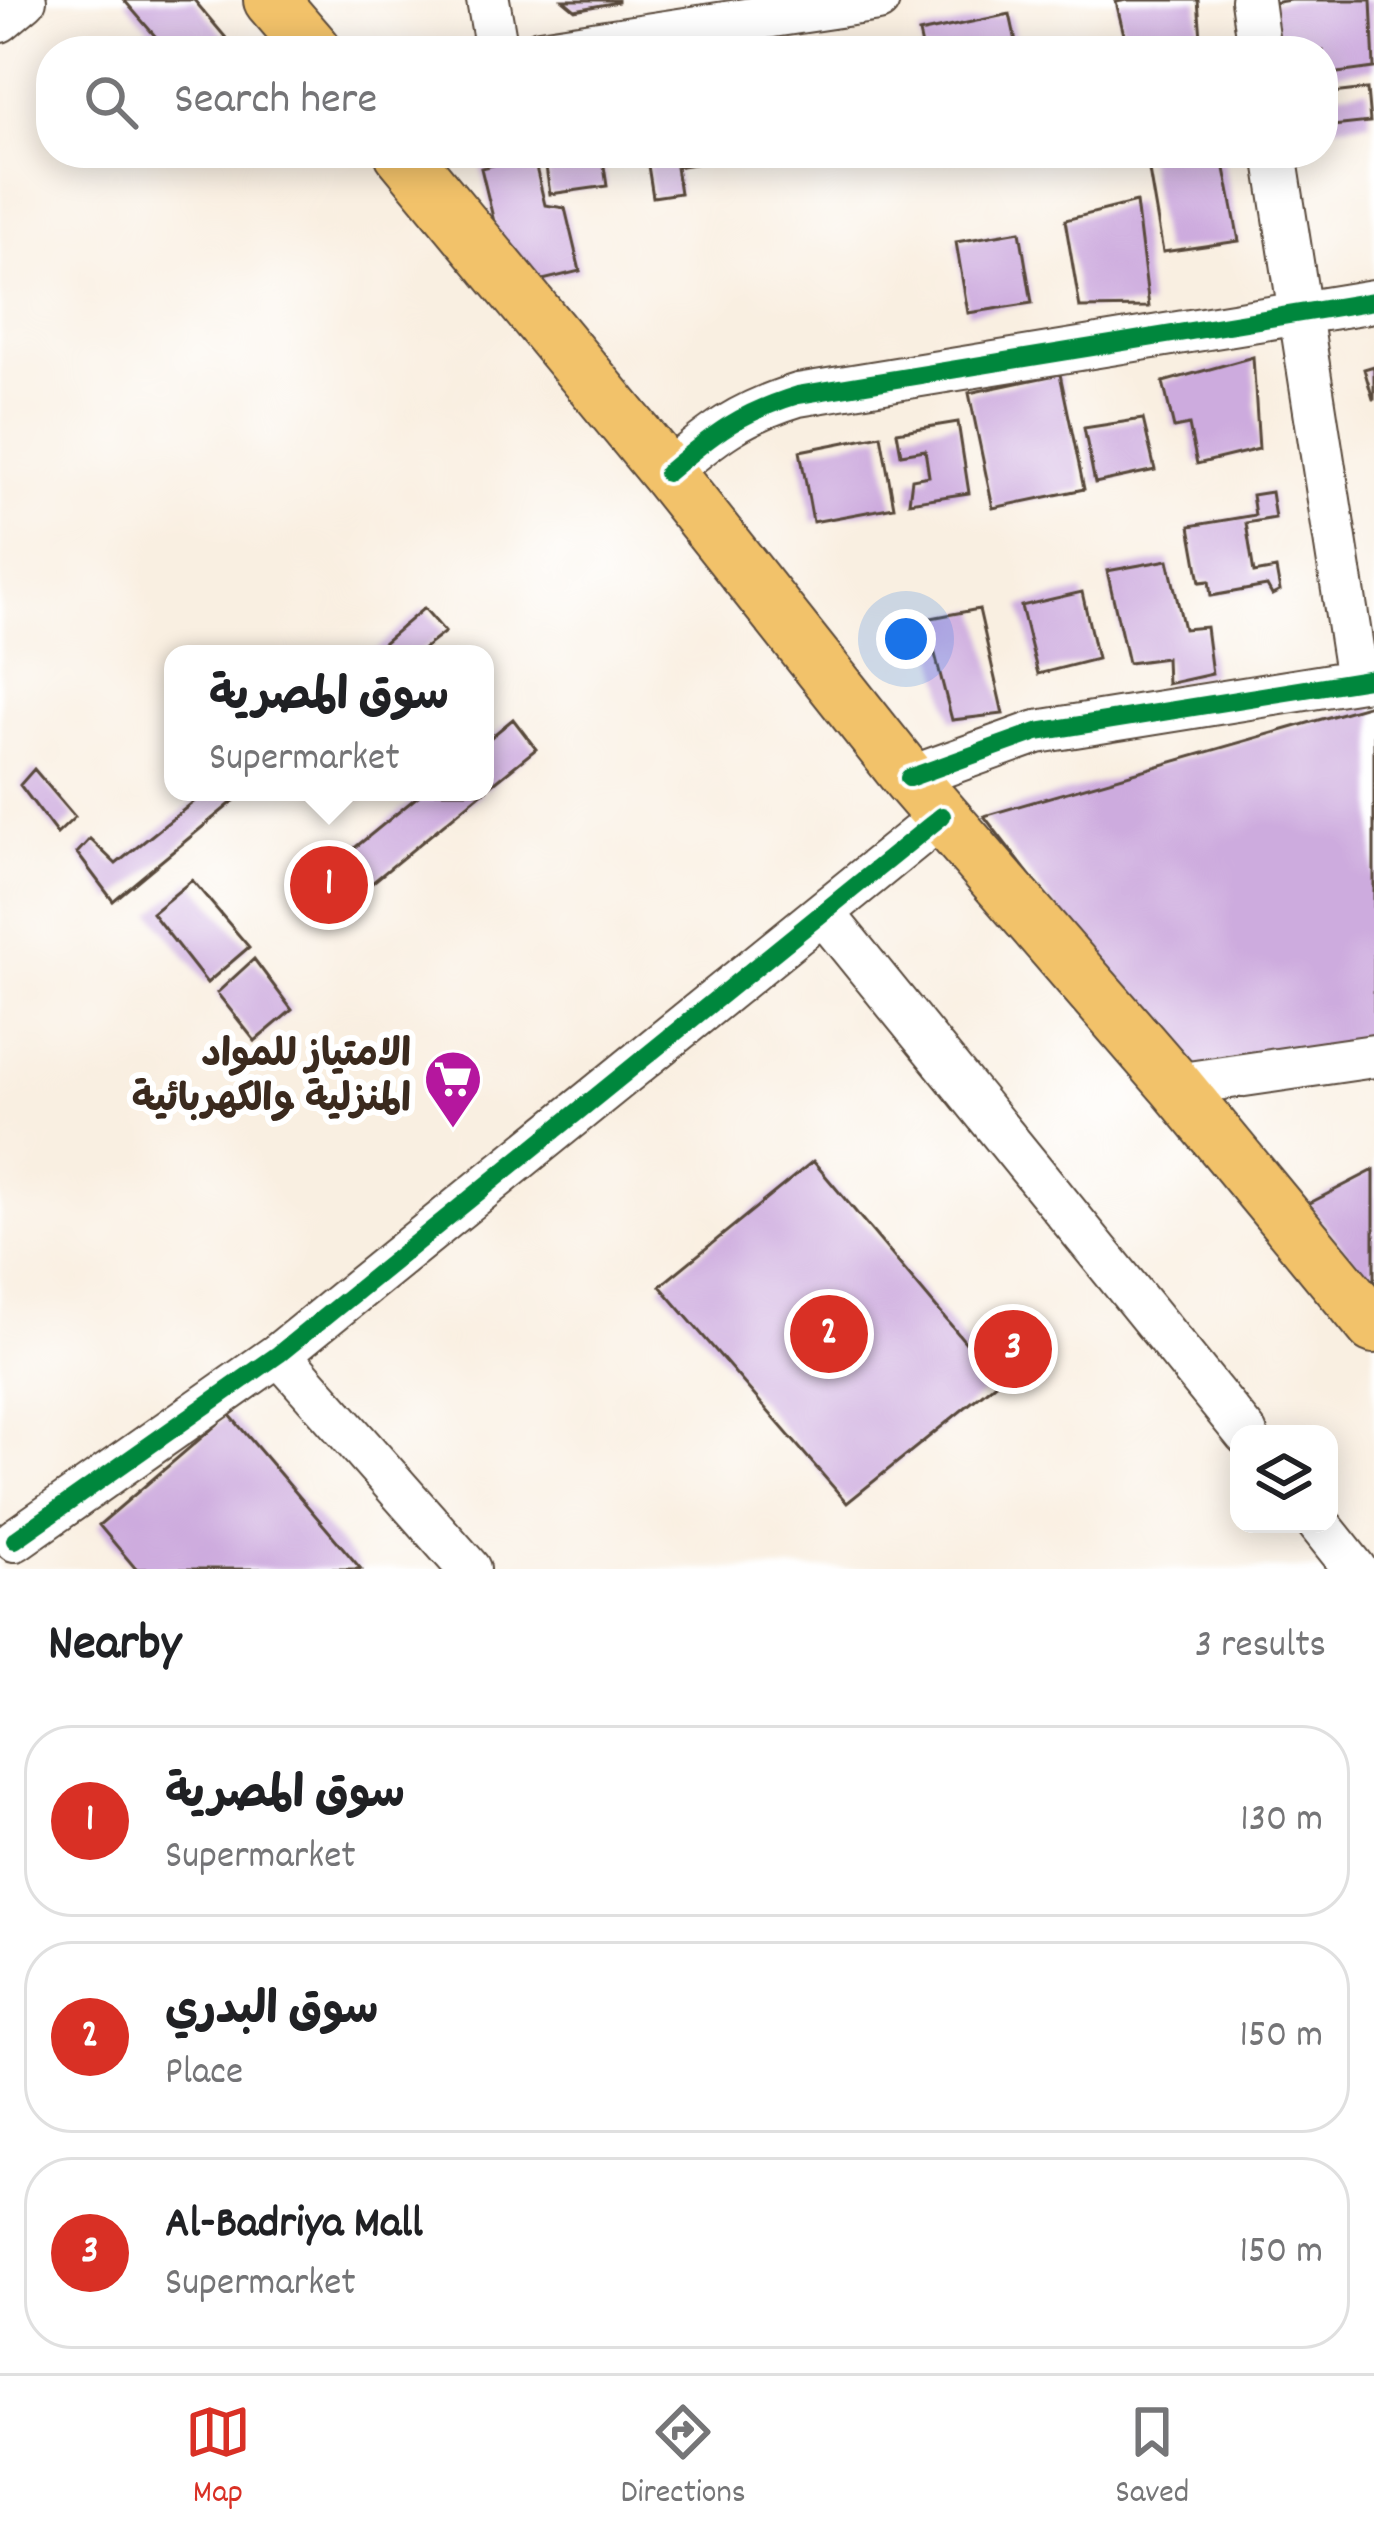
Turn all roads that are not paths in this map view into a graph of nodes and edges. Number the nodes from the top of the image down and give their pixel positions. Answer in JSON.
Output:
{"nodes":[{"id":1,"x":25,"y":0,"type":"edge"},
{"id":2,"x":271,"y":0,"type":"edge"},
{"id":3,"x":488,"y":0,"type":"edge"},
{"id":4,"x":878,"y":0,"type":"edge"},
{"id":5,"x":1252,"y":0,"type":"edge"},
{"id":6,"x":693,"y":14,"type":"edge"},
{"id":7,"x":0,"y":21,"type":"edge"},
{"id":8,"x":302,"y":36,"type":"edge"},
{"id":9,"x":494,"y":36,"type":"edge"},
{"id":10,"x":602,"y":36,"type":"edge"},
{"id":11,"x":1257,"y":36,"type":"edge"},
{"id":12,"x":414,"y":168,"type":"edge"},
{"id":13,"x":1277,"y":168,"type":"edge"},
{"id":14,"x":1374,"y":301,"type":"edge"},
{"id":15,"x":1300,"y":310,"type":"junction"},
{"id":16,"x":667,"y":473,"type":"junction"},
{"id":17,"x":1366,"y":679,"type":"edge"},
{"id":18,"x":926,"y":797,"type":"junction"},
{"id":19,"x":823,"y":913,"type":"junction"},
{"id":20,"x":1374,"y":1056,"type":"edge"},
{"id":21,"x":1175,"y":1084,"type":"junction"},
{"id":22,"x":1374,"y":1326,"type":"edge"},
{"id":23,"x":279,"y":1354,"type":"junction"},
{"id":24,"x":1239,"y":1425,"type":"edge"},
{"id":25,"x":1325,"y":1533,"type":"edge"},
{"id":26,"x":18,"y":1544,"type":"edge"},
{"id":27,"x":469,"y":1569,"type":"edge"},
{"id":28,"x":1355,"y":1569,"type":"edge"}],
"edges":[{"from":1,"to":7,"type":"street"},
{"from":2,"to":8,"type":"main road"},
{"from":3,"to":9,"type":"street"},
{"from":4,"to":6,"type":"street"},
{"from":5,"to":11,"type":"street"},
{"from":6,"to":10,"type":"street"},
{"from":12,"to":16,"type":"main road"},
{"from":13,"to":15,"type":"street"},
{"from":14,"to":15,"type":"street"},
{"from":15,"to":16,"type":"street"},
{"from":15,"to":17,"type":"street"},
{"from":16,"to":18,"type":"main road"},
{"from":17,"to":18,"type":"street"},
{"from":18,"to":19,"type":"street"},
{"from":18,"to":21,"type":"main road"},
{"from":19,"to":23,"type":"street"},
{"from":19,"to":24,"type":"street"},
{"from":20,"to":21,"type":"street"},
{"from":21,"to":22,"type":"main road"},
{"from":23,"to":26,"type":"street"},
{"from":23,"to":27,"type":"street"},
{"from":25,"to":28,"type":"street"}]}
